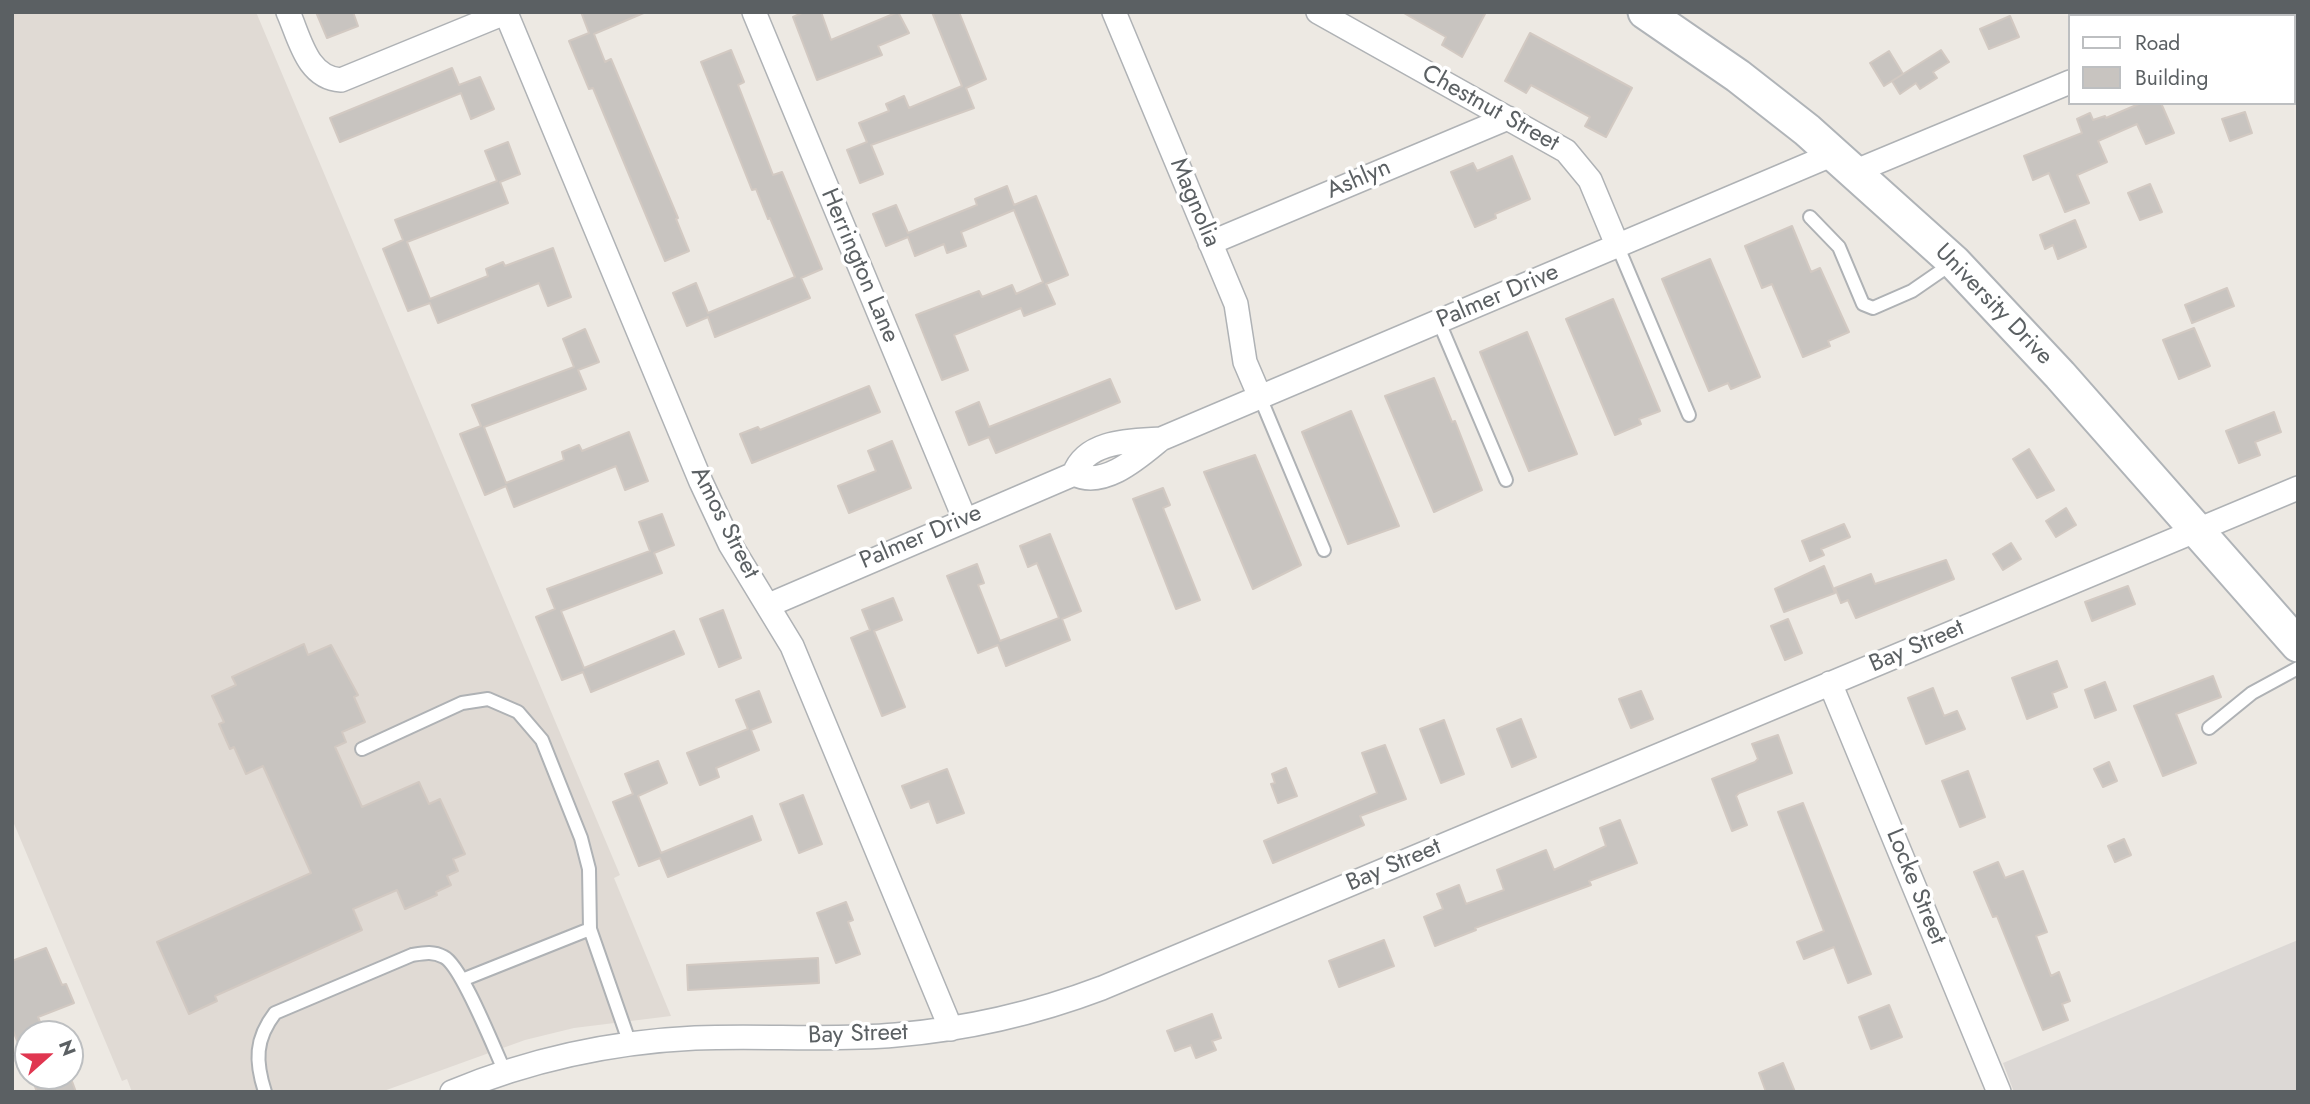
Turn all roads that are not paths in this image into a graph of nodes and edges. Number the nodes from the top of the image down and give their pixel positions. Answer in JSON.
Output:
{"nodes":[{"id":1,"x":289,"y":12,"type":"edge"},
{"id":2,"x":507,"y":12,"type":"edge"},
{"id":3,"x":754,"y":12,"type":"edge"},
{"id":4,"x":1114,"y":12,"type":"edge"},
{"id":5,"x":1318,"y":12,"type":"edge"},
{"id":6,"x":1645,"y":12,"type":"edge"},
{"id":7,"x":2068,"y":83,"type":"edge"},
{"id":8,"x":1508,"y":118,"type":"junction"},
{"id":9,"x":1846,"y":162,"type":"junction"},
{"id":10,"x":1810,"y":217,"type":"dead end"},
{"id":11,"x":1210,"y":243,"type":"junction"},
{"id":12,"x":1618,"y":247,"type":"junction"},
{"id":13,"x":1954,"y":262,"type":"junction"},
{"id":14,"x":1439,"y":322,"type":"junction"},
{"id":15,"x":1260,"y":397,"type":"junction"},
{"id":16,"x":1689,"y":415,"type":"dead end"},
{"id":17,"x":1506,"y":480,"type":"dead end"},
{"id":18,"x":2298,"y":488,"type":"edge"},
{"id":19,"x":965,"y":520,"type":"junction"},
{"id":20,"x":2196,"y":530,"type":"junction"},
{"id":21,"x":1324,"y":550,"type":"dead end"},
{"id":22,"x":769,"y":606,"type":"junction"},
{"id":23,"x":2298,"y":645,"type":"edge"},
{"id":24,"x":2298,"y":668,"type":"edge"},
{"id":25,"x":1830,"y":683,"type":"junction"},
{"id":26,"x":2209,"y":728,"type":"dead end"},
{"id":27,"x":362,"y":749,"type":"dead end"},
{"id":28,"x":590,"y":929,"type":"junction"},
{"id":29,"x":462,"y":980,"type":"junction"},
{"id":30,"x":951,"y":1028,"type":"junction"},
{"id":31,"x":630,"y":1044,"type":"junction"},
{"id":32,"x":509,"y":1082,"type":"edge"},
{"id":33,"x":477,"y":1087,"type":"edge"},
{"id":34,"x":265,"y":1092,"type":"edge"},
{"id":35,"x":452,"y":1092,"type":"edge"},
{"id":36,"x":1999,"y":1092,"type":"edge"}],
"edges":[{"from":1,"to":2,"type":"street"},
{"from":2,"to":22,"type":"street","name":"Amos Street"},
{"from":3,"to":19,"type":"street","name":"Herrington Lane"},
{"from":4,"to":11,"type":"street","name":"Magnolia"},
{"from":5,"to":8,"type":"street","name":"Chestnut Street"},
{"from":6,"to":9,"type":"main road","name":"University Drive"},
{"from":7,"to":9,"type":"street","name":"Palmer Drive"},
{"from":8,"to":11,"type":"street","name":"Ashlyn"},
{"from":8,"to":12,"type":"street","name":"Chestnut Street"},
{"from":9,"to":12,"type":"street","name":"Palmer Drive"},
{"from":9,"to":13,"type":"main road","name":"University Drive"},
{"from":10,"to":13,"type":"lane"},
{"from":11,"to":15,"type":"street","name":"Magnolia"},
{"from":12,"to":14,"type":"street","name":"Palmer Drive"},
{"from":12,"to":16,"type":"lane"},
{"from":13,"to":20,"type":"main road","name":"University Drive"},
{"from":14,"to":15,"type":"street","name":"Palmer Drive"},
{"from":14,"to":17,"type":"lane"},
{"from":15,"to":19,"type":"street","name":"Palmer Drive"},
{"from":15,"to":21,"type":"lane"},
{"from":18,"to":20,"type":"street","name":"Bay Street"},
{"from":19,"to":22,"type":"street","name":"Palmer Drive"},
{"from":20,"to":23,"type":"main road","name":"University Drive"},
{"from":20,"to":25,"type":"street","name":"Bay Street"},
{"from":22,"to":30,"type":"street","name":"Amos Street"},
{"from":24,"to":26,"type":"lane"},
{"from":25,"to":30,"type":"street","name":"Bay Street"},
{"from":25,"to":36,"type":"street","name":"Locke Street"},
{"from":27,"to":28,"type":"lane"},
{"from":28,"to":29,"type":"lane"},
{"from":28,"to":31,"type":"lane"},
{"from":29,"to":32,"type":"lane"},
{"from":29,"to":34,"type":"lane"},
{"from":30,"to":31,"type":"street","name":"Bay Street"},
{"from":31,"to":32,"type":"street","name":"Bay Street"},
{"from":32,"to":33,"type":"street","name":"Bay Street"},
{"from":33,"to":35,"type":"street","name":"Bay Street"}]}
